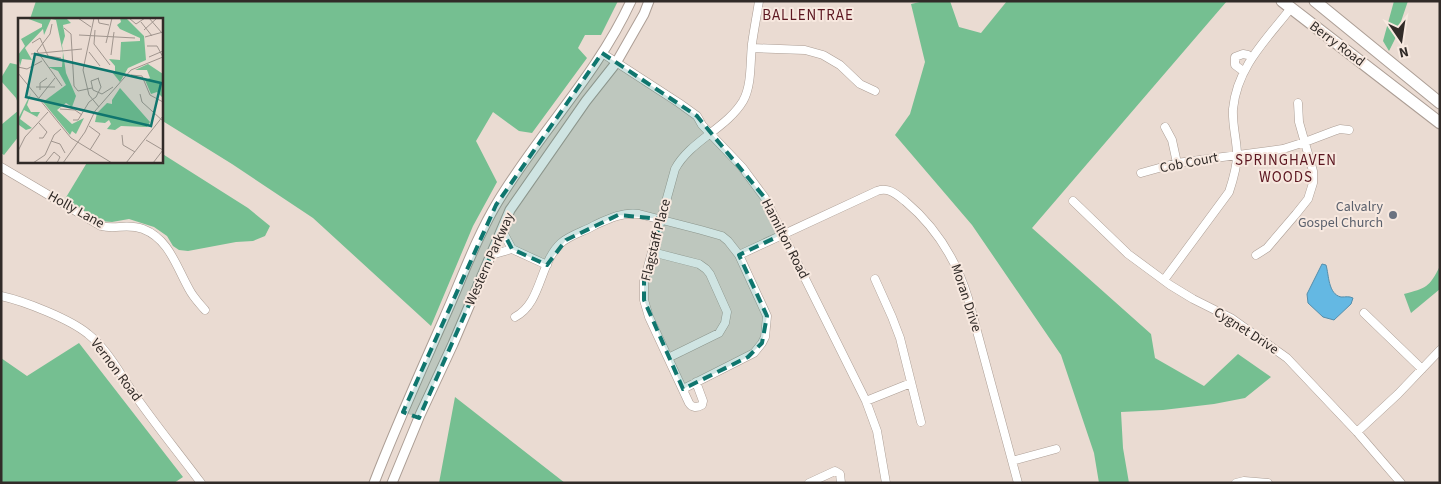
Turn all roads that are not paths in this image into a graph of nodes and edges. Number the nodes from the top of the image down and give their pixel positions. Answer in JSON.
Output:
{"nodes":[{"id":1,"x":631,"y":1,"type":"edge"},
{"id":2,"x":650,"y":1,"type":"edge"},
{"id":3,"x":759,"y":1,"type":"edge"},
{"id":4,"x":1315,"y":1,"type":"edge"},
{"id":5,"x":1286,"y":5,"type":"edge"},
{"id":6,"x":752,"y":48,"type":"junction"},
{"id":7,"x":602,"y":53,"type":"junction"},
{"id":8,"x":1251,"y":58,"type":"junction"},
{"id":9,"x":616,"y":63,"type":"junction"},
{"id":10,"x":1243,"y":71,"type":"junction"},
{"id":11,"x":875,"y":92,"type":"dead end"},
{"id":12,"x":1440,"y":102,"type":"edge"},
{"id":13,"x":1298,"y":103,"type":"dead end"},
{"id":14,"x":1440,"y":123,"type":"edge"},
{"id":15,"x":1165,"y":127,"type":"dead end"},
{"id":16,"x":1349,"y":130,"type":"dead end"},
{"id":17,"x":710,"y":133,"type":"junction"},
{"id":18,"x":1305,"y":142,"type":"junction"},
{"id":19,"x":1237,"y":154,"type":"junction"},
{"id":20,"x":1178,"y":163,"type":"junction"},
{"id":21,"x":1,"y":167,"type":"edge"},
{"id":22,"x":1141,"y":173,"type":"dead end"},
{"id":23,"x":1073,"y":201,"type":"dead end"},
{"id":24,"x":661,"y":219,"type":"junction"},
{"id":25,"x":503,"y":226,"type":"junction"},
{"id":26,"x":783,"y":234,"type":"junction"},
{"id":27,"x":512,"y":249,"type":"junction"},
{"id":28,"x":652,"y":252,"type":"junction"},
{"id":29,"x":1256,"y":254,"type":"dead end"},
{"id":30,"x":491,"y":255,"type":"junction"},
{"id":31,"x":739,"y":255,"type":"junction"},
{"id":32,"x":547,"y":265,"type":"junction"},
{"id":33,"x":875,"y":279,"type":"dead end"},
{"id":34,"x":1164,"y":280,"type":"junction"},
{"id":35,"x":1,"y":296,"type":"edge"},
{"id":36,"x":205,"y":310,"type":"dead end"},
{"id":37,"x":1364,"y":313,"type":"dead end"},
{"id":38,"x":515,"y":317,"type":"dead end"},
{"id":39,"x":1440,"y":350,"type":"edge"},
{"id":40,"x":668,"y":358,"type":"junction"},
{"id":41,"x":1422,"y":370,"type":"junction"},
{"id":42,"x":696,"y":382,"type":"junction"},
{"id":43,"x":911,"y":383,"type":"junction"},
{"id":44,"x":682,"y":389,"type":"junction"},
{"id":45,"x":866,"y":401,"type":"junction"},
{"id":46,"x":403,"y":412,"type":"junction"},
{"id":47,"x":419,"y":418,"type":"junction"},
{"id":48,"x":921,"y":422,"type":"dead end"},
{"id":49,"x":1357,"y":432,"type":"junction"},
{"id":50,"x":1056,"y":449,"type":"dead end"},
{"id":51,"x":1012,"y":461,"type":"junction"},
{"id":52,"x":201,"y":483,"type":"edge"},
{"id":53,"x":374,"y":483,"type":"edge"},
{"id":54,"x":392,"y":483,"type":"edge"},
{"id":55,"x":809,"y":483,"type":"edge"},
{"id":56,"x":841,"y":483,"type":"edge"},
{"id":57,"x":886,"y":483,"type":"edge"},
{"id":58,"x":1018,"y":483,"type":"edge"},
{"id":59,"x":1236,"y":483,"type":"edge"},
{"id":60,"x":1268,"y":483,"type":"edge"},
{"id":61,"x":1401,"y":483,"type":"edge"}],
"edges":[{"from":1,"to":7,"type":"main road","name":"Western Parkway"},
{"from":2,"to":9,"type":"main road","name":"Western Parkway"},
{"from":3,"to":6,"type":"street","name":"Flagstaff Place"},
{"from":4,"to":12,"type":"highway","name":"Berry Road"},
{"from":5,"to":8,"type":"street"},
{"from":5,"to":14,"type":"highway","name":"Berry Road"},
{"from":6,"to":11,"type":"street"},
{"from":6,"to":17,"type":"street","name":"Flagstaff Place"},
{"from":7,"to":9,"type":"street","name":"Hamilton Road"},
{"from":7,"to":46,"type":"main road","name":"Western Parkway"},
{"from":8,"to":10,"type":"street"},
{"from":8,"to":10,"type":"street"},
{"from":9,"to":17,"type":"street","name":"Hamilton Road"},
{"from":9,"to":25,"type":"main road","name":"Western Parkway"},
{"from":10,"to":19,"type":"street"},
{"from":13,"to":18,"type":"street"},
{"from":15,"to":20,"type":"street"},
{"from":16,"to":18,"type":"street","name":"Cob Court"},
{"from":17,"to":24,"type":"street","name":"Flagstaff Place"},
{"from":17,"to":26,"type":"street","name":"Hamilton Road"},
{"from":18,"to":19,"type":"street","name":"Cob Court"},
{"from":18,"to":29,"type":"street"},
{"from":19,"to":20,"type":"street","name":"Cob Court"},
{"from":19,"to":34,"type":"street"},
{"from":20,"to":22,"type":"street","name":"Cob Court"},
{"from":21,"to":36,"type":"street","name":"Holly Lane"},
{"from":23,"to":34,"type":"street","name":"Cygnet Drive"},
{"from":24,"to":28,"type":"street","name":"Flagstaff Place"},
{"from":24,"to":31,"type":"street"},
{"from":24,"to":32,"type":"street"},
{"from":25,"to":27,"type":"street"},
{"from":25,"to":30,"type":"main road","name":"Western Parkway"},
{"from":26,"to":31,"type":"street"},
{"from":26,"to":45,"type":"street","name":"Hamilton Road"},
{"from":26,"to":51,"type":"street","name":"Moran Drive"},
{"from":27,"to":30,"type":"street"},
{"from":27,"to":32,"type":"street"},
{"from":28,"to":40,"type":"street","name":"Flagstaff Place"},
{"from":28,"to":40,"type":"street"},
{"from":30,"to":47,"type":"main road","name":"Western Parkway"},
{"from":31,"to":42,"type":"street"},
{"from":32,"to":38,"type":"street"},
{"from":33,"to":43,"type":"street"},
{"from":34,"to":49,"type":"street","name":"Cygnet Drive"},
{"from":35,"to":52,"type":"street","name":"Vernon Road"},
{"from":37,"to":41,"type":"street"},
{"from":39,"to":41,"type":"street"},
{"from":40,"to":44,"type":"street","name":"Flagstaff Place"},
{"from":41,"to":49,"type":"street"},
{"from":42,"to":44,"type":"street"},
{"from":42,"to":44,"type":"street","name":"Flagstaff Place"},
{"from":43,"to":45,"type":"street"},
{"from":43,"to":48,"type":"street"},
{"from":45,"to":57,"type":"street","name":"Hamilton Road"},
{"from":46,"to":47,"type":"main road"},
{"from":46,"to":53,"type":"main road","name":"Western Parkway"},
{"from":47,"to":54,"type":"main road","name":"Western Parkway"},
{"from":49,"to":61,"type":"street","name":"Cygnet Drive"},
{"from":50,"to":51,"type":"street"},
{"from":51,"to":58,"type":"street","name":"Moran Drive"},
{"from":55,"to":56,"type":"street"},
{"from":59,"to":60,"type":"street"}]}
